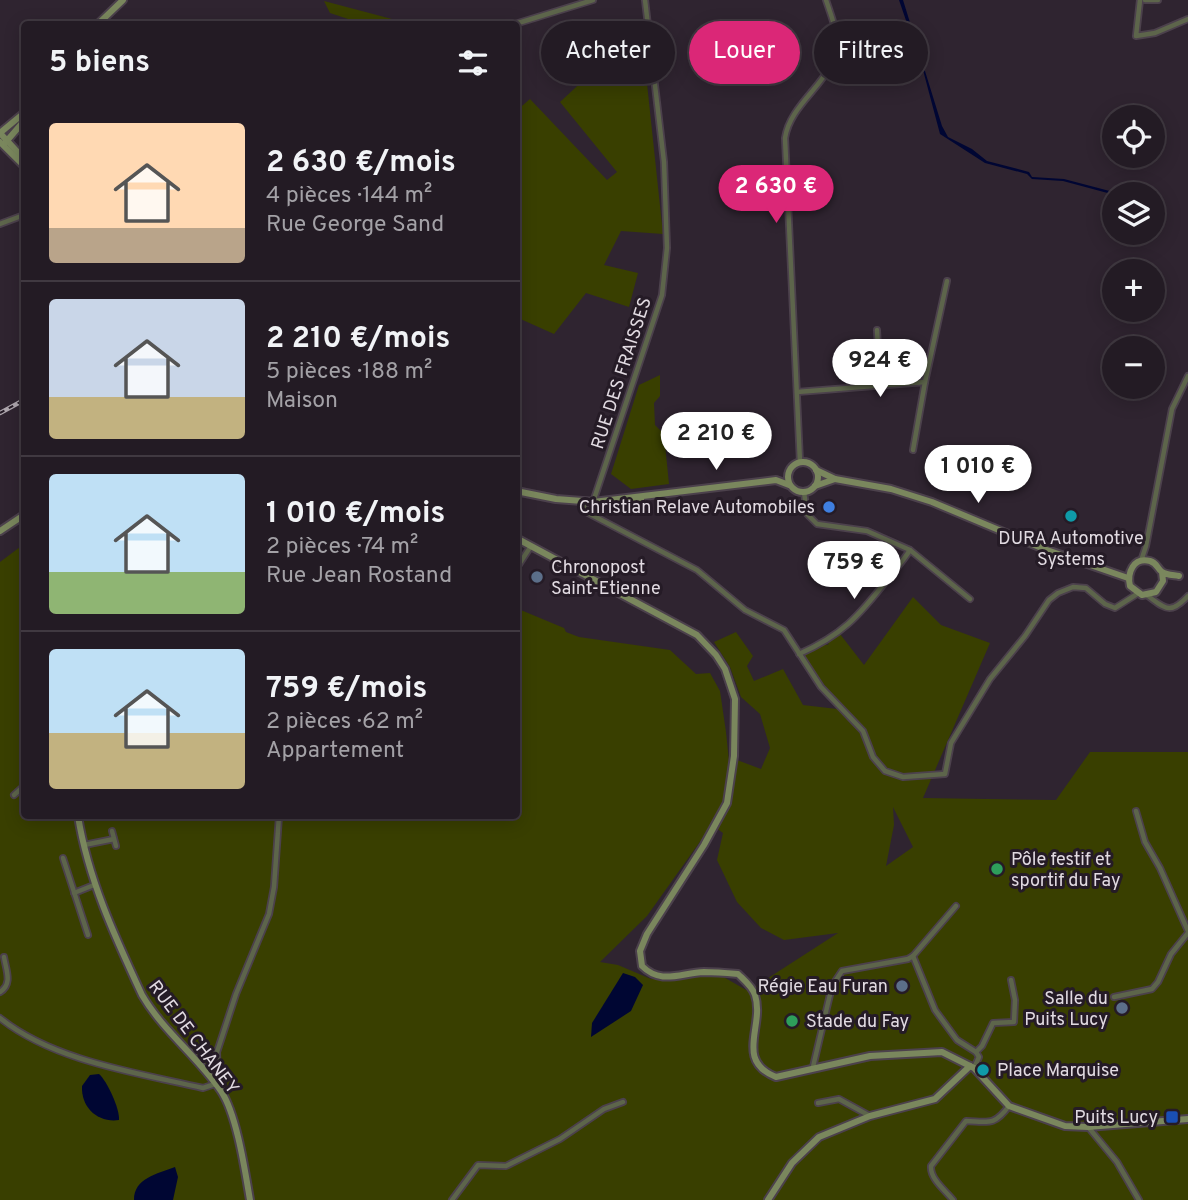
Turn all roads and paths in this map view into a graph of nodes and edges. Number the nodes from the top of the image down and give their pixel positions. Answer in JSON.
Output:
{"nodes":[{"id":1,"x":123,"y":0,"type":"edge"},
{"id":2,"x":593,"y":0,"type":"edge"},
{"id":3,"x":645,"y":0,"type":"edge"},
{"id":4,"x":826,"y":0,"type":"edge"},
{"id":5,"x":1140,"y":0,"type":"edge"},
{"id":6,"x":1145,"y":0,"type":"edge"},
{"id":7,"x":1158,"y":0,"type":"edge"},
{"id":8,"x":1188,"y":19,"type":"edge"},
{"id":9,"x":101,"y":21,"type":"edge"},
{"id":10,"x":520,"y":22,"type":"edge"},
{"id":11,"x":21,"y":116,"type":"edge"},
{"id":12,"x":21,"y":124,"type":"edge"},
{"id":13,"x":0,"y":133,"type":"edge"},
{"id":14,"x":3,"y":142,"type":"edge"},
{"id":15,"x":21,"y":157,"type":"edge"},
{"id":16,"x":21,"y":163,"type":"edge"},
{"id":17,"x":21,"y":216,"type":"edge"},
{"id":18,"x":0,"y":224,"type":"edge"},
{"id":19,"x":947,"y":281,"type":"dead end"},
{"id":20,"x":877,"y":330,"type":"dead end"},
{"id":21,"x":1188,"y":376,"type":"edge"},
{"id":22,"x":925,"y":382,"type":"junction"},
{"id":23,"x":880,"y":386,"type":"junction"},
{"id":24,"x":1181,"y":389,"type":"junction"},
{"id":25,"x":1188,"y":391,"type":"edge"},
{"id":26,"x":797,"y":392,"type":"junction"},
{"id":27,"x":913,"y":450,"type":"dead end"},
{"id":28,"x":800,"y":462,"type":"junction"},
{"id":29,"x":790,"y":470,"type":"junction"},
{"id":30,"x":816,"y":470,"type":"junction"},
{"id":31,"x":776,"y":480,"type":"junction"},
{"id":32,"x":835,"y":480,"type":"junction"},
{"id":33,"x":789,"y":485,"type":"junction"},
{"id":34,"x":815,"y":486,"type":"junction"},
{"id":35,"x":520,"y":492,"type":"edge"},
{"id":36,"x":804,"y":492,"type":"junction"},
{"id":37,"x":582,"y":502,"type":"junction"},
{"id":38,"x":593,"y":502,"type":"junction"},
{"id":39,"x":21,"y":517,"type":"edge"},
{"id":40,"x":0,"y":531,"type":"edge"},
{"id":41,"x":520,"y":540,"type":"edge"},
{"id":42,"x":531,"y":546,"type":"junction"},
{"id":43,"x":1146,"y":546,"type":"junction"},
{"id":44,"x":910,"y":550,"type":"junction"},
{"id":45,"x":1141,"y":561,"type":"junction"},
{"id":46,"x":1150,"y":561,"type":"junction"},
{"id":47,"x":520,"y":563,"type":"edge"},
{"id":48,"x":1130,"y":569,"type":"junction"},
{"id":49,"x":1110,"y":571,"type":"junction"},
{"id":50,"x":1162,"y":572,"type":"junction"},
{"id":51,"x":1188,"y":575,"type":"edge"},
{"id":52,"x":1179,"y":576,"type":"junction"},
{"id":53,"x":1128,"y":578,"type":"junction"},
{"id":54,"x":1163,"y":581,"type":"junction"},
{"id":55,"x":1130,"y":586,"type":"junction"},
{"id":56,"x":1156,"y":592,"type":"junction"},
{"id":57,"x":1137,"y":594,"type":"junction"},
{"id":58,"x":1148,"y":596,"type":"junction"},
{"id":59,"x":1188,"y":596,"type":"edge"},
{"id":60,"x":970,"y":599,"type":"dead end"},
{"id":61,"x":1128,"y":600,"type":"junction"},
{"id":62,"x":1158,"y":603,"type":"junction"},
{"id":63,"x":799,"y":654,"type":"junction"},
{"id":64,"x":21,"y":789,"type":"edge"},
{"id":65,"x":14,"y":795,"type":"dead end"},
{"id":66,"x":1136,"y":811,"type":"dead end"},
{"id":67,"x":79,"y":819,"type":"edge"},
{"id":68,"x":279,"y":819,"type":"edge"},
{"id":69,"x":112,"y":831,"type":"dead end"},
{"id":70,"x":114,"y":839,"type":"junction"},
{"id":71,"x":83,"y":845,"type":"junction"},
{"id":72,"x":116,"y":846,"type":"dead end"},
{"id":73,"x":63,"y":858,"type":"dead end"},
{"id":74,"x":94,"y":885,"type":"junction"},
{"id":75,"x":74,"y":893,"type":"junction"},
{"id":76,"x":956,"y":906,"type":"dead end"},
{"id":77,"x":1188,"y":932,"type":"edge"},
{"id":78,"x":88,"y":935,"type":"dead end"},
{"id":79,"x":914,"y":956,"type":"junction"},
{"id":80,"x":4,"y":957,"type":"dead end"},
{"id":81,"x":1011,"y":980,"type":"dead end"},
{"id":82,"x":0,"y":992,"type":"edge"},
{"id":83,"x":1114,"y":997,"type":"dead end"},
{"id":84,"x":0,"y":1018,"type":"edge"},
{"id":85,"x":975,"y":1052,"type":"junction"},
{"id":86,"x":813,"y":1067,"type":"junction"},
{"id":87,"x":972,"y":1067,"type":"junction"},
{"id":88,"x":216,"y":1084,"type":"junction"},
{"id":89,"x":623,"y":1102,"type":"dead end"},
{"id":90,"x":818,"y":1103,"type":"dead end"},
{"id":91,"x":1009,"y":1106,"type":"junction"},
{"id":92,"x":870,"y":1116,"type":"junction"},
{"id":93,"x":1188,"y":1119,"type":"edge"},
{"id":94,"x":1088,"y":1127,"type":"junction"},
{"id":95,"x":250,"y":1200,"type":"edge"},
{"id":96,"x":452,"y":1200,"type":"edge"},
{"id":97,"x":768,"y":1200,"type":"edge"},
{"id":98,"x":953,"y":1200,"type":"edge"},
{"id":99,"x":1139,"y":1200,"type":"edge"}],
"edges":[{"from":1,"to":9,"type":"street"},
{"from":2,"to":10,"type":"street"},
{"from":3,"to":38,"type":"street","name":"RUE DES FRAISSES"},
{"from":4,"to":26,"type":"street"},
{"from":5,"to":8,"type":"street"},
{"from":6,"to":7,"type":"street"},
{"from":11,"to":13,"type":"street"},
{"from":12,"to":14,"type":"street"},
{"from":13,"to":14,"type":"street"},
{"from":14,"to":15,"type":"street"},
{"from":14,"to":16,"type":"street"},
{"from":17,"to":18,"type":"street"},
{"from":19,"to":22,"type":"street"},
{"from":20,"to":23,"type":"street"},
{"from":21,"to":24,"type":"street"},
{"from":22,"to":23,"type":"street"},
{"from":22,"to":27,"type":"street"},
{"from":23,"to":26,"type":"street"},
{"from":24,"to":25,"type":"street"},
{"from":24,"to":43,"type":"street"},
{"from":26,"to":28,"type":"street"},
{"from":28,"to":29,"type":"street"},
{"from":28,"to":30,"type":"street"},
{"from":29,"to":31,"type":"street"},
{"from":29,"to":33,"type":"street"},
{"from":30,"to":32,"type":"street"},
{"from":30,"to":34,"type":"street"},
{"from":31,"to":33,"type":"street"},
{"from":31,"to":38,"type":"street"},
{"from":32,"to":34,"type":"street"},
{"from":32,"to":49,"type":"street"},
{"from":33,"to":36,"type":"street"},
{"from":34,"to":36,"type":"street"},
{"from":35,"to":37,"type":"street"},
{"from":36,"to":44,"type":"street"},
{"from":37,"to":38,"type":"street"},
{"from":37,"to":63,"type":"street"},
{"from":39,"to":40,"type":"street"},
{"from":41,"to":42,"type":"street"},
{"from":42,"to":47,"type":"street"},
{"from":42,"to":86,"type":"street"},
{"from":43,"to":45,"type":"street"},
{"from":43,"to":46,"type":"street"},
{"from":44,"to":60,"type":"street"},
{"from":44,"to":63,"type":"street"},
{"from":45,"to":46,"type":"street"},
{"from":45,"to":48,"type":"street"},
{"from":46,"to":50,"type":"street"},
{"from":48,"to":49,"type":"street"},
{"from":48,"to":53,"type":"street"},
{"from":49,"to":53,"type":"street"},
{"from":50,"to":52,"type":"street"},
{"from":50,"to":54,"type":"street"},
{"from":51,"to":52,"type":"street"},
{"from":52,"to":54,"type":"street"},
{"from":53,"to":55,"type":"street"},
{"from":54,"to":56,"type":"street"},
{"from":55,"to":57,"type":"street"},
{"from":55,"to":61,"type":"street"},
{"from":56,"to":58,"type":"street"},
{"from":56,"to":62,"type":"street"},
{"from":57,"to":58,"type":"street"},
{"from":57,"to":61,"type":"street"},
{"from":58,"to":62,"type":"street"},
{"from":59,"to":62,"type":"street"},
{"from":61,"to":63,"type":"street"},
{"from":64,"to":65,"type":"street"},
{"from":66,"to":77,"type":"street"},
{"from":67,"to":71,"type":"street","name":"RUE DE CHANEY"},
{"from":68,"to":88,"type":"street"},
{"from":69,"to":70,"type":"street"},
{"from":70,"to":71,"type":"street"},
{"from":70,"to":72,"type":"street"},
{"from":71,"to":74,"type":"street","name":"RUE DE CHANEY"},
{"from":73,"to":75,"type":"street"},
{"from":74,"to":75,"type":"street"},
{"from":74,"to":88,"type":"street","name":"RUE DE CHANEY"},
{"from":75,"to":78,"type":"street"},
{"from":76,"to":79,"type":"street"},
{"from":77,"to":83,"type":"street"},
{"from":79,"to":85,"type":"street"},
{"from":79,"to":86,"type":"street"},
{"from":80,"to":82,"type":"street"},
{"from":81,"to":85,"type":"street"},
{"from":84,"to":88,"type":"street"},
{"from":85,"to":87,"type":"street"},
{"from":86,"to":87,"type":"street"},
{"from":87,"to":91,"type":"street"},
{"from":87,"to":92,"type":"street"},
{"from":88,"to":95,"type":"street","name":"RUE DE CHANEY"},
{"from":89,"to":96,"type":"street"},
{"from":90,"to":92,"type":"street"},
{"from":91,"to":94,"type":"street"},
{"from":91,"to":98,"type":"street"},
{"from":92,"to":97,"type":"street"},
{"from":93,"to":94,"type":"street"},
{"from":94,"to":99,"type":"street"}]}
